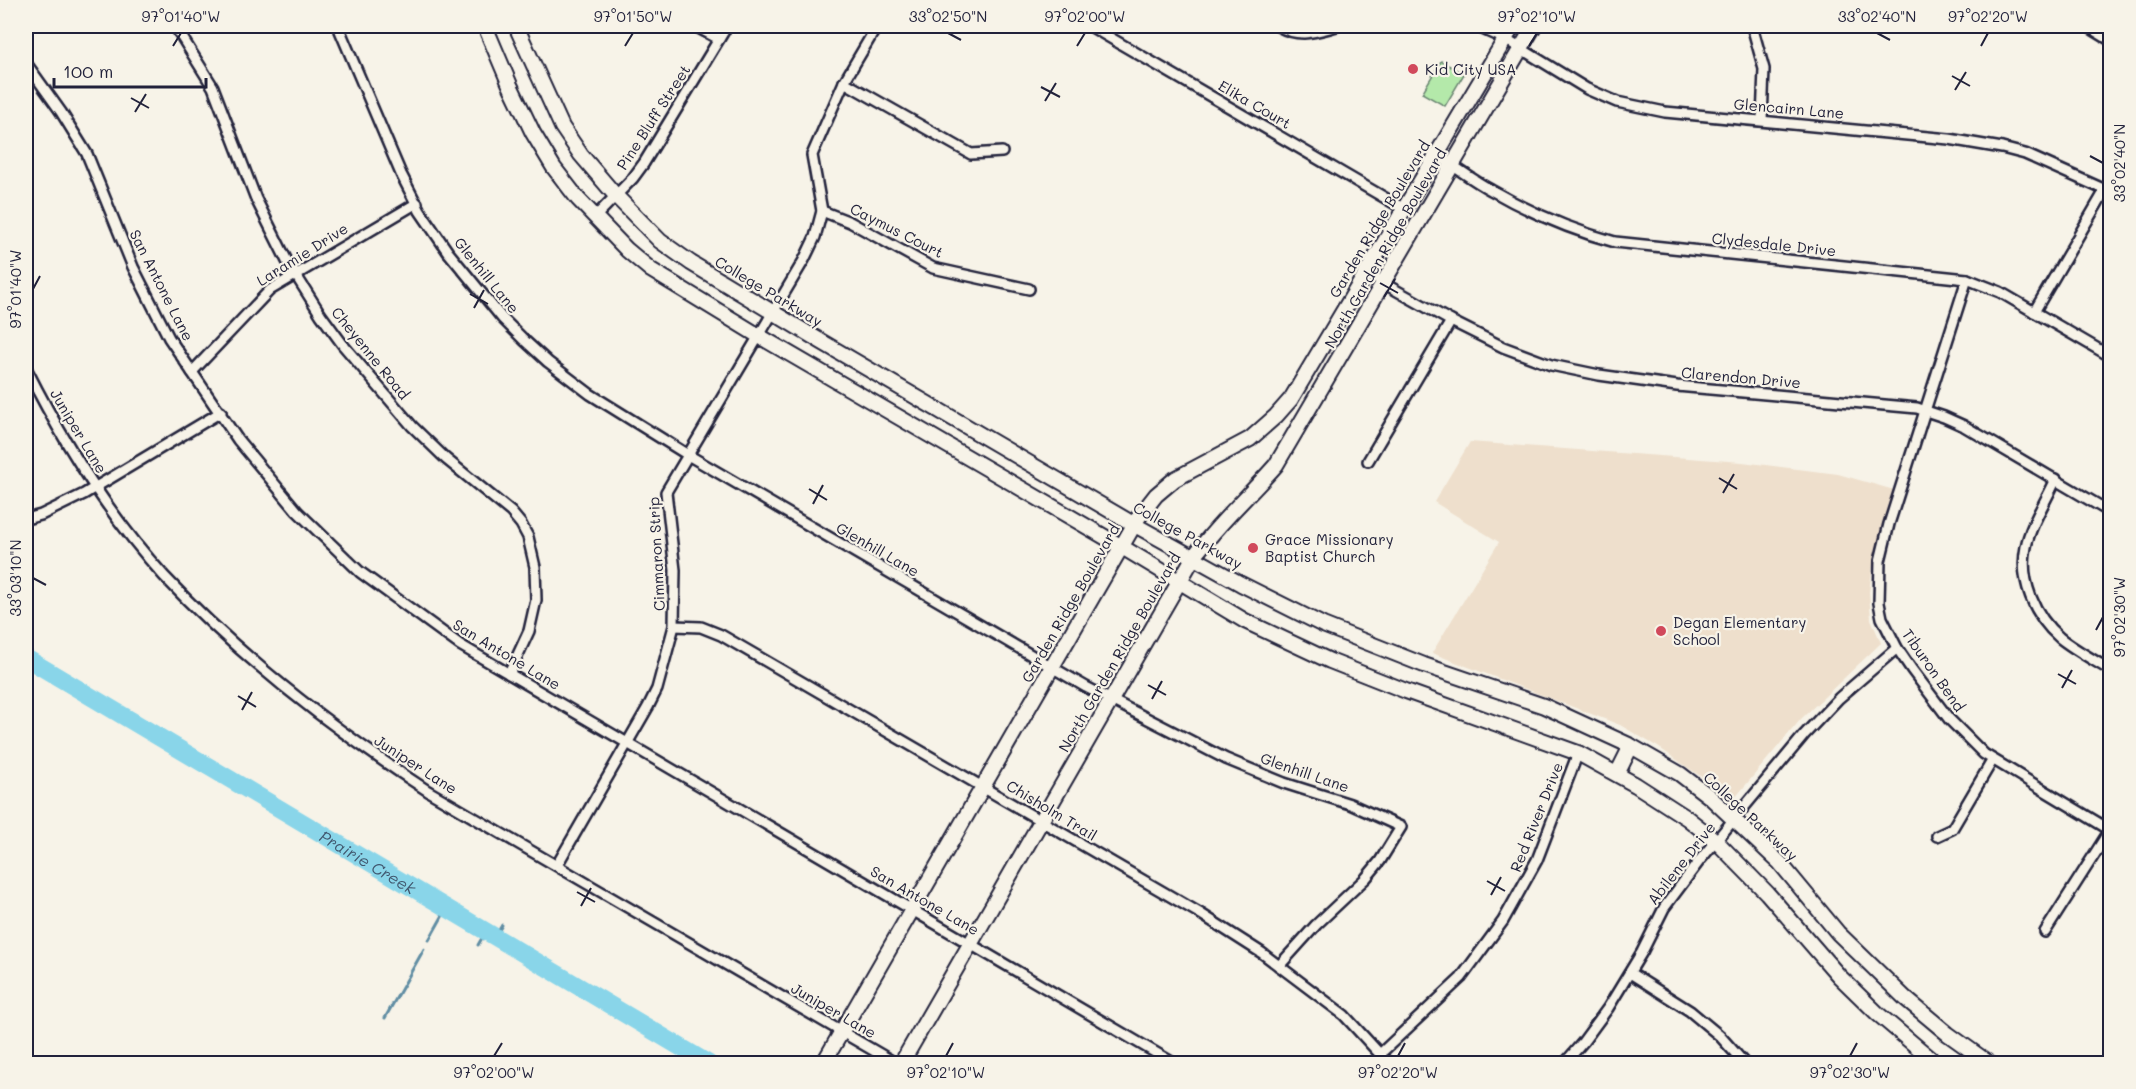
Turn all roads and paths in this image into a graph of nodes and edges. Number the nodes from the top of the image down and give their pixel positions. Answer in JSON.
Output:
{"nodes":[{"id":1,"x":175,"y":26,"type":"edge"},
{"id":2,"x":338,"y":26,"type":"edge"},
{"id":3,"x":485,"y":26,"type":"edge"},
{"id":4,"x":516,"y":26,"type":"edge"},
{"id":5,"x":695,"y":26,"type":"edge"},
{"id":6,"x":727,"y":26,"type":"edge"},
{"id":7,"x":877,"y":26,"type":"edge"},
{"id":8,"x":1090,"y":26,"type":"edge"},
{"id":9,"x":1278,"y":26,"type":"edge"},
{"id":10,"x":1336,"y":26,"type":"edge"},
{"id":11,"x":1476,"y":26,"type":"edge"},
{"id":12,"x":1513,"y":26,"type":"edge"},
{"id":13,"x":1534,"y":26,"type":"edge"},
{"id":14,"x":1752,"y":26,"type":"edge"},
{"id":15,"x":2086,"y":26,"type":"edge"},
{"id":16,"x":719,"y":39,"type":"junction"},
{"id":17,"x":1505,"y":39,"type":"junction"},
{"id":18,"x":2110,"y":40,"type":"edge"},
{"id":19,"x":1521,"y":48,"type":"junction"},
{"id":20,"x":26,"y":63,"type":"edge"},
{"id":21,"x":844,"y":82,"type":"junction"},
{"id":22,"x":1762,"y":120,"type":"junction"},
{"id":23,"x":1002,"y":152,"type":"dead end"},
{"id":24,"x":1436,"y":155,"type":"junction"},
{"id":25,"x":1453,"y":165,"type":"junction"},
{"id":26,"x":2109,"y":188,"type":"edge"},
{"id":27,"x":616,"y":196,"type":"junction"},
{"id":28,"x":417,"y":203,"type":"junction"},
{"id":29,"x":1404,"y":209,"type":"junction"},
{"id":30,"x":822,"y":211,"type":"junction"},
{"id":31,"x":596,"y":217,"type":"junction"},
{"id":32,"x":1367,"y":271,"type":"junction"},
{"id":33,"x":296,"y":274,"type":"junction"},
{"id":34,"x":1967,"y":279,"type":"junction"},
{"id":35,"x":1383,"y":283,"type":"junction"},
{"id":36,"x":1029,"y":289,"type":"dead end"},
{"id":37,"x":2034,"y":312,"type":"junction"},
{"id":38,"x":772,"y":313,"type":"junction"},
{"id":39,"x":1451,"y":321,"type":"junction"},
{"id":40,"x":759,"y":336,"type":"junction"},
{"id":41,"x":2110,"y":356,"type":"edge"},
{"id":42,"x":26,"y":368,"type":"edge"},
{"id":43,"x":192,"y":372,"type":"junction"},
{"id":44,"x":1925,"y":411,"type":"junction"},
{"id":45,"x":221,"y":412,"type":"junction"},
{"id":46,"x":688,"y":455,"type":"junction"},
{"id":47,"x":1368,"y":461,"type":"dead end"},
{"id":48,"x":2056,"y":479,"type":"junction"},
{"id":49,"x":95,"y":487,"type":"junction"},
{"id":50,"x":2110,"y":512,"type":"edge"},
{"id":51,"x":26,"y":519,"type":"edge"},
{"id":52,"x":1135,"y":525,"type":"junction"},
{"id":53,"x":1122,"y":547,"type":"junction"},
{"id":54,"x":1193,"y":558,"type":"junction"},
{"id":55,"x":1179,"y":582,"type":"junction"},
{"id":56,"x":674,"y":626,"type":"junction"},
{"id":57,"x":1897,"y":648,"type":"junction"},
{"id":58,"x":1052,"y":668,"type":"junction"},
{"id":59,"x":2110,"y":670,"type":"edge"},
{"id":60,"x":509,"y":674,"type":"junction"},
{"id":61,"x":1111,"y":700,"type":"junction"},
{"id":62,"x":627,"y":743,"type":"junction"},
{"id":63,"x":1631,"y":746,"type":"junction"},
{"id":64,"x":1578,"y":753,"type":"junction"},
{"id":65,"x":1992,"y":761,"type":"junction"},
{"id":66,"x":1617,"y":774,"type":"junction"},
{"id":67,"x":983,"y":787,"type":"junction"},
{"id":68,"x":1734,"y":820,"type":"junction"},
{"id":69,"x":1041,"y":822,"type":"junction"},
{"id":70,"x":2110,"y":830,"type":"edge"},
{"id":71,"x":1937,"y":836,"type":"dead end"},
{"id":72,"x":1716,"y":841,"type":"junction"},
{"id":73,"x":556,"y":865,"type":"junction"},
{"id":74,"x":912,"y":910,"type":"junction"},
{"id":75,"x":2045,"y":932,"type":"dead end"},
{"id":76,"x":970,"y":944,"type":"junction"},
{"id":77,"x":1279,"y":966,"type":"junction"},
{"id":78,"x":1630,"y":973,"type":"junction"},
{"id":79,"x":842,"y":1032,"type":"junction"},
{"id":80,"x":1381,"y":1053,"type":"junction"},
{"id":81,"x":823,"y":1064,"type":"edge"},
{"id":82,"x":899,"y":1064,"type":"edge"},
{"id":83,"x":1175,"y":1064,"type":"edge"},
{"id":84,"x":1389,"y":1064,"type":"edge"},
{"id":85,"x":1564,"y":1064,"type":"edge"},
{"id":86,"x":1744,"y":1064,"type":"edge"},
{"id":87,"x":1937,"y":1064,"type":"edge"},
{"id":88,"x":1990,"y":1064,"type":"edge"}],
"edges":[{"from":1,"to":33,"type":"street","name":"Cheyenne Road"},
{"from":2,"to":28,"type":"street","name":"Glenhill Lane"},
{"from":3,"to":31,"type":"main road"},
{"from":4,"to":27,"type":"main road","name":"College Parkway"},
{"from":5,"to":16,"type":"street"},
{"from":6,"to":16,"type":"street","name":"Pine Bluff Street"},
{"from":7,"to":21,"type":"street"},
{"from":8,"to":29,"type":"street","name":"Elika Court"},
{"from":9,"to":10,"type":"street"},
{"from":11,"to":17,"type":"street","name":"Glencairn Lane"},
{"from":12,"to":17,"type":"main road","name":"Garden Ridge Boulevard"},
{"from":13,"to":19,"type":"main road","name":"North Garden Ridge Boulevard"},
{"from":14,"to":22,"type":"street"},
{"from":15,"to":18,"type":"street"},
{"from":16,"to":27,"type":"street","name":"Pine Bluff Street"},
{"from":17,"to":19,"type":"street","name":"Glencairn Lane"},
{"from":17,"to":24,"type":"main road","name":"Garden Ridge Boulevard"},
{"from":19,"to":22,"type":"street","name":"Glencairn Lane"},
{"from":19,"to":25,"type":"main road","name":"North Garden Ridge Boulevard"},
{"from":20,"to":43,"type":"street","name":"San Antone Lane"},
{"from":21,"to":23,"type":"street"},
{"from":21,"to":30,"type":"street"},
{"from":22,"to":26,"type":"street","name":"Glencairn Lane"},
{"from":24,"to":25,"type":"street","name":"Clydesdale Drive"},
{"from":24,"to":29,"type":"main road","name":"Garden Ridge Boulevard"},
{"from":25,"to":34,"type":"street","name":"Clydesdale Drive"},
{"from":25,"to":35,"type":"main road","name":"North Garden Ridge Boulevard"},
{"from":26,"to":37,"type":"street"},
{"from":27,"to":31,"type":"street","name":"Pine Bluff Street"},
{"from":27,"to":38,"type":"main road","name":"College Parkway"},
{"from":28,"to":33,"type":"street","name":"Laramie Drive"},
{"from":28,"to":46,"type":"street","name":"Glenhill Lane"},
{"from":29,"to":32,"type":"main road","name":"Garden Ridge Boulevard"},
{"from":30,"to":36,"type":"street","name":"Caymus Court"},
{"from":30,"to":38,"type":"street","name":"Cimmaron Strip"},
{"from":31,"to":40,"type":"main road"},
{"from":32,"to":35,"type":"street","name":"Clarendon Drive"},
{"from":32,"to":52,"type":"main road","name":"Garden Ridge Boulevard"},
{"from":33,"to":43,"type":"street","name":"Laramie Drive"},
{"from":33,"to":60,"type":"street","name":"Cheyenne Road"},
{"from":34,"to":37,"type":"street","name":"Clydesdale Drive"},
{"from":34,"to":44,"type":"street","name":"Tiburon Bend"},
{"from":35,"to":39,"type":"street","name":"Clarendon Drive"},
{"from":35,"to":54,"type":"main road","name":"North Garden Ridge Boulevard"},
{"from":37,"to":41,"type":"street","name":"Clydesdale Drive"},
{"from":38,"to":40,"type":"street","name":"Cimmaron Strip"},
{"from":38,"to":52,"type":"main road","name":"College Parkway"},
{"from":39,"to":44,"type":"street","name":"Clarendon Drive"},
{"from":39,"to":47,"type":"street"},
{"from":40,"to":46,"type":"street","name":"Cimmaron Strip"},
{"from":40,"to":53,"type":"main road"},
{"from":42,"to":49,"type":"street","name":"Juniper Lane"},
{"from":43,"to":45,"type":"street","name":"San Antone Lane"},
{"from":44,"to":48,"type":"street","name":"Clarendon Drive"},
{"from":44,"to":57,"type":"street","name":"Tiburon Bend"},
{"from":45,"to":49,"type":"street"},
{"from":45,"to":60,"type":"street","name":"San Antone Lane"},
{"from":46,"to":56,"type":"street","name":"Cimmaron Strip"},
{"from":46,"to":58,"type":"street","name":"Glenhill Lane"},
{"from":48,"to":50,"type":"street","name":"Clarendon Drive"},
{"from":48,"to":59,"type":"street"},
{"from":49,"to":51,"type":"street"},
{"from":49,"to":73,"type":"street","name":"Juniper Lane"},
{"from":52,"to":53,"type":"main road","name":"Garden Ridge Boulevard"},
{"from":52,"to":54,"type":"main road","name":"College Parkway"},
{"from":53,"to":55,"type":"main road"},
{"from":53,"to":58,"type":"main road","name":"Garden Ridge Boulevard"},
{"from":54,"to":55,"type":"main road","name":"North Garden Ridge Boulevard"},
{"from":54,"to":63,"type":"main road","name":"College Parkway"},
{"from":55,"to":61,"type":"main road","name":"North Garden Ridge Boulevard"},
{"from":55,"to":64,"type":"main road"},
{"from":56,"to":62,"type":"street","name":"Cimmaron Strip"},
{"from":56,"to":67,"type":"street","name":"Chisholm Trail"},
{"from":57,"to":65,"type":"street","name":"Tiburon Bend"},
{"from":57,"to":68,"type":"street","name":"Abilene Drive"},
{"from":58,"to":61,"type":"street","name":"Glenhill Lane"},
{"from":58,"to":67,"type":"main road","name":"Garden Ridge Boulevard"},
{"from":60,"to":62,"type":"street","name":"San Antone Lane"},
{"from":61,"to":69,"type":"main road","name":"North Garden Ridge Boulevard"},
{"from":61,"to":77,"type":"street","name":"Glenhill Lane"},
{"from":62,"to":73,"type":"street","name":"Cimmaron Strip"},
{"from":62,"to":74,"type":"street","name":"San Antone Lane"},
{"from":63,"to":66,"type":"main road"},
{"from":63,"to":68,"type":"main road","name":"College Parkway"},
{"from":64,"to":66,"type":"main road"},
{"from":64,"to":80,"type":"street","name":"Red River Drive"},
{"from":65,"to":70,"type":"street","name":"Tiburon Bend"},
{"from":65,"to":71,"type":"street"},
{"from":66,"to":72,"type":"main road"},
{"from":67,"to":69,"type":"street","name":"Chisholm Trail"},
{"from":67,"to":74,"type":"main road","name":"Garden Ridge Boulevard"},
{"from":68,"to":72,"type":"street","name":"Abilene Drive"},
{"from":68,"to":88,"type":"main road","name":"College Parkway"},
{"from":69,"to":76,"type":"main road","name":"North Garden Ridge Boulevard"},
{"from":69,"to":77,"type":"street","name":"Chisholm Trail"},
{"from":70,"to":75,"type":"street"},
{"from":72,"to":78,"type":"street","name":"Abilene Drive"},
{"from":72,"to":87,"type":"main road"},
{"from":73,"to":79,"type":"street","name":"Juniper Lane"},
{"from":74,"to":76,"type":"street","name":"San Antone Lane"},
{"from":74,"to":79,"type":"main road","name":"Garden Ridge Boulevard"},
{"from":76,"to":82,"type":"main road","name":"North Garden Ridge Boulevard"},
{"from":76,"to":83,"type":"street","name":"San Antone Lane"},
{"from":77,"to":80,"type":"street","name":"Chisholm Trail"},
{"from":78,"to":85,"type":"street","name":"Abilene Drive"},
{"from":78,"to":86,"type":"street"},
{"from":79,"to":81,"type":"main road","name":"Garden Ridge Boulevard"},
{"from":79,"to":82,"type":"street","name":"Juniper Lane"},
{"from":80,"to":84,"type":"street","name":"Chisholm Trail"}]}
